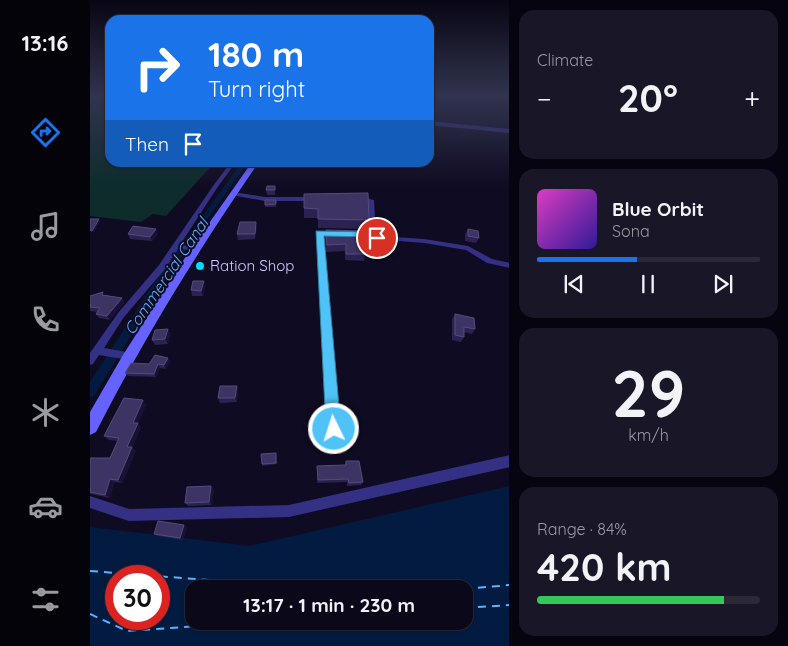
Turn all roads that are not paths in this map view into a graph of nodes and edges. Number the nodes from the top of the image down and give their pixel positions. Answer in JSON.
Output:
{"nodes":[{"id":1,"x":466,"y":126,"type":"edge"},
{"id":2,"x":509,"y":131,"type":"edge"},
{"id":3,"x":230,"y":167,"type":"edge"},
{"id":4,"x":252,"y":167,"type":"edge"},
{"id":5,"x":233,"y":194,"type":"junction"},
{"id":6,"x":351,"y":198,"type":"edge"},
{"id":7,"x":320,"y":199,"type":"edge"},
{"id":8,"x":346,"y":234,"type":"edge"},
{"id":9,"x":175,"y":246,"type":"junction"},
{"id":10,"x":197,"y":249,"type":"junction"},
{"id":11,"x":509,"y":266,"type":"edge"},
{"id":12,"x":97,"y":351,"type":"junction"},
{"id":13,"x":129,"y":356,"type":"junction"},
{"id":14,"x":90,"y":362,"type":"edge"},
{"id":15,"x":90,"y":427,"type":"edge"},
{"id":16,"x":334,"y":429,"type":"dead end"},
{"id":17,"x":509,"y":461,"type":"edge"},
{"id":18,"x":90,"y":502,"type":"edge"}],
"edges":[{"from":1,"to":2,"type":"street"},
{"from":3,"to":9,"type":"street"},
{"from":4,"to":5,"type":"main road"},
{"from":5,"to":7,"type":"street"},
{"from":5,"to":10,"type":"main road"},
{"from":6,"to":11,"type":"street"},
{"from":8,"to":16,"type":"street"},
{"from":9,"to":10,"type":"street"},
{"from":9,"to":12,"type":"street"},
{"from":10,"to":13,"type":"main road"},
{"from":12,"to":13,"type":"street"},
{"from":12,"to":14,"type":"street"},
{"from":13,"to":15,"type":"main road"},
{"from":17,"to":18,"type":"street"}]}
